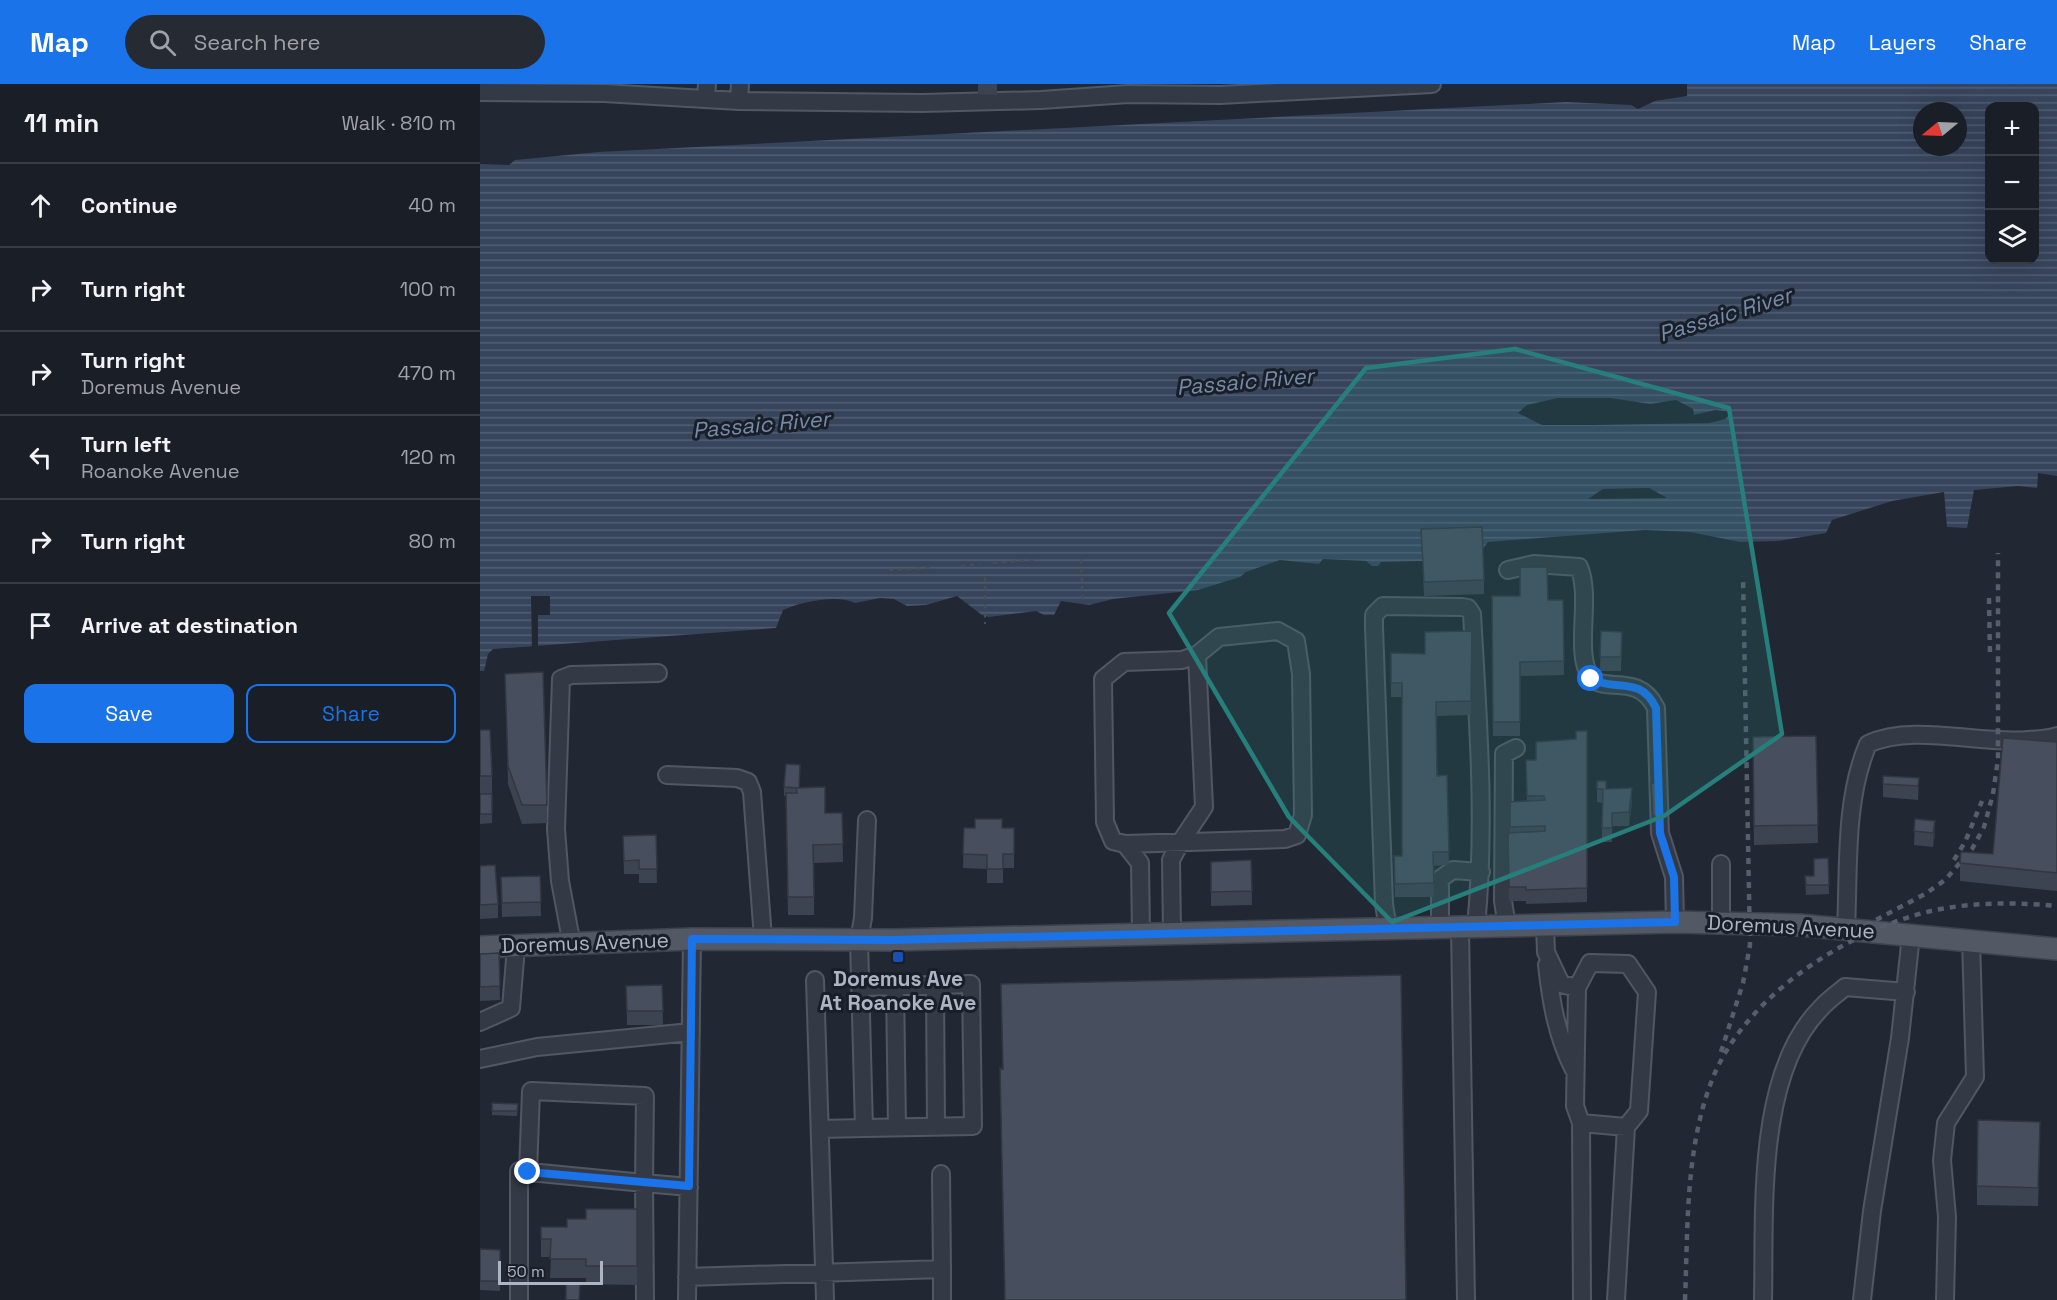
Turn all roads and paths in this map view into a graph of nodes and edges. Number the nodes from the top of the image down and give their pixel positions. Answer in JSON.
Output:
{"nodes":[{"id":1,"x":740,"y":84,"type":"edge"},
{"id":2,"x":1432,"y":84,"type":"edge"},
{"id":3,"x":1331,"y":86,"type":"edge"},
{"id":4,"x":1293,"y":88,"type":"edge"},
{"id":5,"x":480,"y":92,"type":"edge"},
{"id":6,"x":706,"y":92,"type":"edge"},
{"id":7,"x":739,"y":101,"type":"junction"},
{"id":8,"x":1081,"y":559,"type":"dead end"},
{"id":9,"x":1035,"y":560,"type":"dead end"},
{"id":10,"x":993,"y":563,"type":"dead end"},
{"id":11,"x":980,"y":564,"type":"dead end"},
{"id":12,"x":961,"y":566,"type":"dead end"},
{"id":13,"x":932,"y":568,"type":"dead end"},
{"id":14,"x":889,"y":570,"type":"dead end"},
{"id":15,"x":1508,"y":570,"type":"dead end"},
{"id":16,"x":985,"y":577,"type":"dead end"},
{"id":17,"x":1083,"y":604,"type":"dead end"},
{"id":18,"x":985,"y":624,"type":"dead end"},
{"id":19,"x":1197,"y":655,"type":"junction"},
{"id":20,"x":658,"y":673,"type":"dead end"},
{"id":21,"x":2057,"y":736,"type":"edge"},
{"id":22,"x":1516,"y":748,"type":"dead end"},
{"id":23,"x":667,"y":775,"type":"dead end"},
{"id":24,"x":867,"y":820,"type":"dead end"},
{"id":25,"x":1180,"y":843,"type":"junction"},
{"id":26,"x":1125,"y":844,"type":"junction"},
{"id":27,"x":1721,"y":864,"type":"dead end"},
{"id":28,"x":1481,"y":872,"type":"junction"},
{"id":29,"x":1675,"y":922,"type":"junction"},
{"id":30,"x":1721,"y":923,"type":"junction"},
{"id":31,"x":1545,"y":926,"type":"junction"},
{"id":32,"x":1507,"y":927,"type":"junction"},
{"id":33,"x":1458,"y":928,"type":"junction"},
{"id":34,"x":1846,"y":928,"type":"junction"},
{"id":35,"x":1388,"y":929,"type":"junction"},
{"id":36,"x":1141,"y":934,"type":"junction"},
{"id":37,"x":1172,"y":934,"type":"junction"},
{"id":38,"x":1911,"y":935,"type":"junction"},
{"id":39,"x":763,"y":938,"type":"junction"},
{"id":40,"x":692,"y":939,"type":"junction"},
{"id":41,"x":859,"y":940,"type":"junction"},
{"id":42,"x":1971,"y":940,"type":"junction"},
{"id":43,"x":572,"y":945,"type":"junction"},
{"id":44,"x":516,"y":947,"type":"junction"},
{"id":45,"x":480,"y":948,"type":"edge"},
{"id":46,"x":2057,"y":949,"type":"edge"},
{"id":47,"x":1546,"y":952,"type":"junction"},
{"id":48,"x":815,"y":980,"type":"dead end"},
{"id":49,"x":935,"y":985,"type":"junction"},
{"id":50,"x":895,"y":986,"type":"junction"},
{"id":51,"x":861,"y":987,"type":"junction"},
{"id":52,"x":1576,"y":988,"type":"junction"},
{"id":53,"x":1906,"y":992,"type":"junction"},
{"id":54,"x":480,"y":1022,"type":"edge"},
{"id":55,"x":691,"y":1032,"type":"junction"},
{"id":56,"x":480,"y":1059,"type":"edge"},
{"id":57,"x":1575,"y":1074,"type":"junction"},
{"id":58,"x":1581,"y":1123,"type":"junction"},
{"id":59,"x":897,"y":1127,"type":"junction"},
{"id":60,"x":936,"y":1127,"type":"junction"},
{"id":61,"x":1626,"y":1127,"type":"junction"},
{"id":62,"x":864,"y":1128,"type":"junction"},
{"id":63,"x":820,"y":1129,"type":"junction"},
{"id":64,"x":528,"y":1172,"type":"junction"},
{"id":65,"x":941,"y":1174,"type":"dead end"},
{"id":66,"x":644,"y":1183,"type":"junction"},
{"id":67,"x":689,"y":1186,"type":"junction"},
{"id":68,"x":942,"y":1269,"type":"junction"},
{"id":69,"x":824,"y":1273,"type":"junction"},
{"id":70,"x":687,"y":1277,"type":"junction"},
{"id":71,"x":519,"y":1300,"type":"edge"},
{"id":72,"x":645,"y":1300,"type":"edge"},
{"id":73,"x":687,"y":1300,"type":"edge"},
{"id":74,"x":825,"y":1300,"type":"edge"},
{"id":75,"x":942,"y":1300,"type":"edge"},
{"id":76,"x":1466,"y":1300,"type":"edge"},
{"id":77,"x":1582,"y":1300,"type":"edge"},
{"id":78,"x":1616,"y":1300,"type":"edge"},
{"id":79,"x":1763,"y":1300,"type":"edge"},
{"id":80,"x":1862,"y":1300,"type":"edge"},
{"id":81,"x":1945,"y":1300,"type":"edge"}],
"edges":[{"from":1,"to":7,"type":"street"},
{"from":2,"to":3,"type":"street"},
{"from":3,"to":4,"type":"street"},
{"from":4,"to":7,"type":"street"},
{"from":5,"to":6,"type":"street"},
{"from":6,"to":7,"type":"street"},
{"from":8,"to":17,"type":"path"},
{"from":9,"to":10,"type":"path"},
{"from":11,"to":12,"type":"path"},
{"from":13,"to":14,"type":"path"},
{"from":15,"to":29,"type":"street"},
{"from":16,"to":18,"type":"path"},
{"from":19,"to":25,"type":"street"},
{"from":19,"to":25,"type":"street"},
{"from":19,"to":26,"type":"street"},
{"from":20,"to":43,"type":"street"},
{"from":21,"to":34,"type":"street"},
{"from":22,"to":32,"type":"street"},
{"from":23,"to":39,"type":"street"},
{"from":24,"to":41,"type":"street"},
{"from":25,"to":26,"type":"street"},
{"from":25,"to":37,"type":"street"},
{"from":26,"to":36,"type":"street"},
{"from":27,"to":30,"type":"street"},
{"from":28,"to":33,"type":"street"},
{"from":28,"to":33,"type":"street"},
{"from":28,"to":35,"type":"street"},
{"from":29,"to":30,"type":"main road","name":"Doremus Avenue"},
{"from":29,"to":31,"type":"main road","name":"Doremus Avenue"},
{"from":30,"to":34,"type":"main road","name":"Doremus Avenue"},
{"from":31,"to":32,"type":"main road","name":"Doremus Avenue"},
{"from":31,"to":47,"type":"street"},
{"from":32,"to":33,"type":"main road","name":"Doremus Avenue"},
{"from":33,"to":35,"type":"main road","name":"Doremus Avenue"},
{"from":33,"to":76,"type":"street"},
{"from":34,"to":38,"type":"main road","name":"Doremus Avenue"},
{"from":35,"to":37,"type":"main road","name":"Doremus Avenue"},
{"from":36,"to":37,"type":"main road","name":"Doremus Avenue"},
{"from":36,"to":41,"type":"main road","name":"Doremus Avenue"},
{"from":38,"to":42,"type":"main road","name":"Doremus Avenue"},
{"from":38,"to":53,"type":"street"},
{"from":39,"to":40,"type":"main road","name":"Doremus Avenue"},
{"from":39,"to":41,"type":"main road","name":"Doremus Avenue"},
{"from":40,"to":43,"type":"main road","name":"Doremus Avenue"},
{"from":40,"to":55,"type":"street"},
{"from":41,"to":51,"type":"street"},
{"from":42,"to":46,"type":"main road","name":"Doremus Avenue"},
{"from":42,"to":81,"type":"street"},
{"from":43,"to":44,"type":"main road","name":"Doremus Avenue"},
{"from":44,"to":45,"type":"main road","name":"Doremus Avenue"},
{"from":44,"to":54,"type":"street"},
{"from":47,"to":52,"type":"street"},
{"from":47,"to":57,"type":"street"},
{"from":48,"to":63,"type":"street"},
{"from":49,"to":50,"type":"street"},
{"from":49,"to":60,"type":"street"},
{"from":49,"to":60,"type":"street"},
{"from":50,"to":51,"type":"street"},
{"from":50,"to":59,"type":"street"},
{"from":51,"to":62,"type":"street"},
{"from":52,"to":57,"type":"street"},
{"from":52,"to":61,"type":"street"},
{"from":53,"to":79,"type":"street"},
{"from":53,"to":80,"type":"street"},
{"from":55,"to":56,"type":"street"},
{"from":55,"to":67,"type":"street"},
{"from":57,"to":58,"type":"street"},
{"from":58,"to":61,"type":"street"},
{"from":58,"to":77,"type":"street"},
{"from":59,"to":60,"type":"street"},
{"from":59,"to":62,"type":"street"},
{"from":61,"to":78,"type":"street"},
{"from":62,"to":63,"type":"street"},
{"from":63,"to":69,"type":"street"},
{"from":64,"to":66,"type":"street"},
{"from":64,"to":66,"type":"street"},
{"from":64,"to":71,"type":"street"},
{"from":65,"to":68,"type":"street"},
{"from":66,"to":67,"type":"street"},
{"from":66,"to":72,"type":"street"},
{"from":67,"to":70,"type":"street"},
{"from":68,"to":69,"type":"street"},
{"from":68,"to":75,"type":"street"},
{"from":69,"to":70,"type":"street"},
{"from":69,"to":74,"type":"street"},
{"from":70,"to":73,"type":"street"}]}
